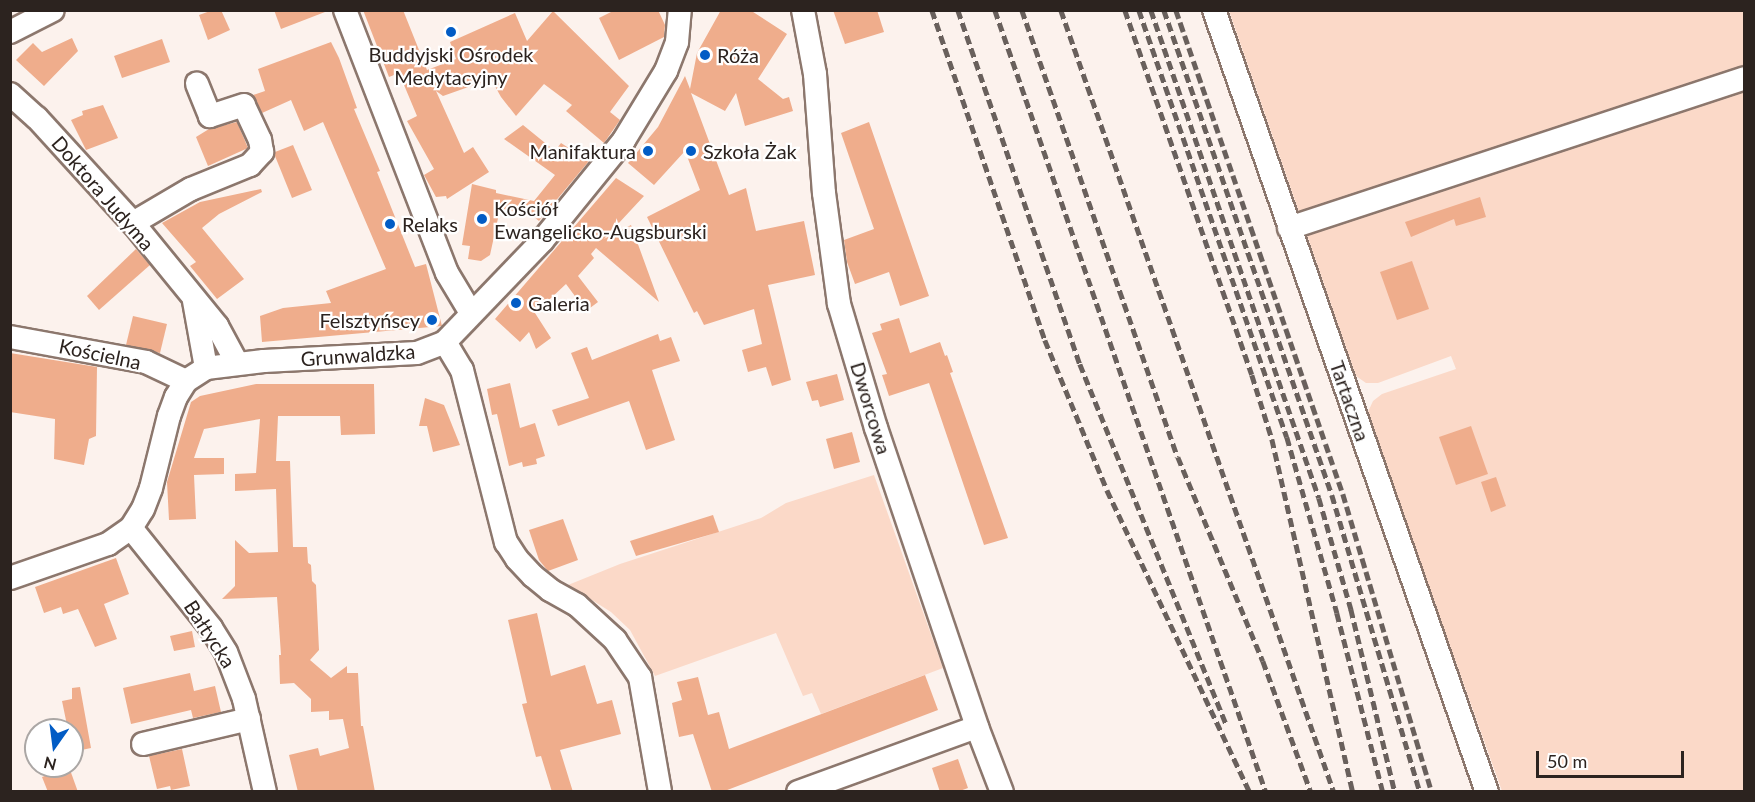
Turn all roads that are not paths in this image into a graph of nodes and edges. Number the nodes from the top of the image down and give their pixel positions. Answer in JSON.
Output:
{"nodes":[{"id":1,"x":53,"y":10,"type":"edge"},
{"id":2,"x":345,"y":10,"type":"edge"},
{"id":3,"x":680,"y":10,"type":"edge"},
{"id":4,"x":803,"y":10,"type":"edge"},
{"id":5,"x":1214,"y":10,"type":"edge"},
{"id":6,"x":10,"y":32,"type":"edge"},
{"id":7,"x":1744,"y":78,"type":"edge"},
{"id":8,"x":197,"y":83,"type":"dead end"},
{"id":9,"x":10,"y":94,"type":"edge"},
{"id":10,"x":133,"y":223,"type":"junction"},
{"id":11,"x":1289,"y":228,"type":"junction"},
{"id":12,"x":193,"y":296,"type":"junction"},
{"id":13,"x":471,"y":313,"type":"junction"},
{"id":14,"x":10,"y":337,"type":"edge"},
{"id":15,"x":445,"y":342,"type":"junction"},
{"id":16,"x":237,"y":363,"type":"junction"},
{"id":17,"x":206,"y":368,"type":"junction"},
{"id":18,"x":186,"y":381,"type":"junction"},
{"id":19,"x":131,"y":528,"type":"junction"},
{"id":20,"x":10,"y":578,"type":"edge"},
{"id":21,"x":249,"y":719,"type":"junction"},
{"id":22,"x":977,"y":727,"type":"junction"},
{"id":23,"x":143,"y":744,"type":"dead end"},
{"id":24,"x":265,"y":792,"type":"edge"},
{"id":25,"x":660,"y":792,"type":"edge"},
{"id":26,"x":798,"y":792,"type":"edge"},
{"id":27,"x":1002,"y":792,"type":"edge"},
{"id":28,"x":1487,"y":792,"type":"edge"}],
"edges":[{"from":1,"to":6,"type":"street"},
{"from":2,"to":13,"type":"street"},
{"from":3,"to":13,"type":"street","name":"Grunwaldzka"},
{"from":4,"to":22,"type":"street","name":"Dworcowa"},
{"from":5,"to":11,"type":"street","name":"Tartaczna"},
{"from":7,"to":11,"type":"street"},
{"from":8,"to":10,"type":"street"},
{"from":9,"to":10,"type":"street","name":"Doktora Judyma"},
{"from":10,"to":12,"type":"street","name":"Doktora Judyma"},
{"from":11,"to":28,"type":"street","name":"Tartaczna"},
{"from":12,"to":16,"type":"street","name":"Doktora Judyma"},
{"from":12,"to":17,"type":"street","name":"Doktora Judyma"},
{"from":13,"to":15,"type":"street","name":"Grunwaldzka"},
{"from":14,"to":18,"type":"street","name":"Kościelna"},
{"from":15,"to":16,"type":"street","name":"Grunwaldzka"},
{"from":15,"to":25,"type":"street"},
{"from":16,"to":17,"type":"street","name":"Grunwaldzka"},
{"from":17,"to":18,"type":"street","name":"Grunwaldzka"},
{"from":18,"to":19,"type":"street"},
{"from":19,"to":20,"type":"street"},
{"from":19,"to":21,"type":"street","name":"Bałtycka"},
{"from":21,"to":23,"type":"street"},
{"from":21,"to":24,"type":"street","name":"Bałtycka"},
{"from":22,"to":26,"type":"street"},
{"from":22,"to":27,"type":"street","name":"Dworcowa"}]}
